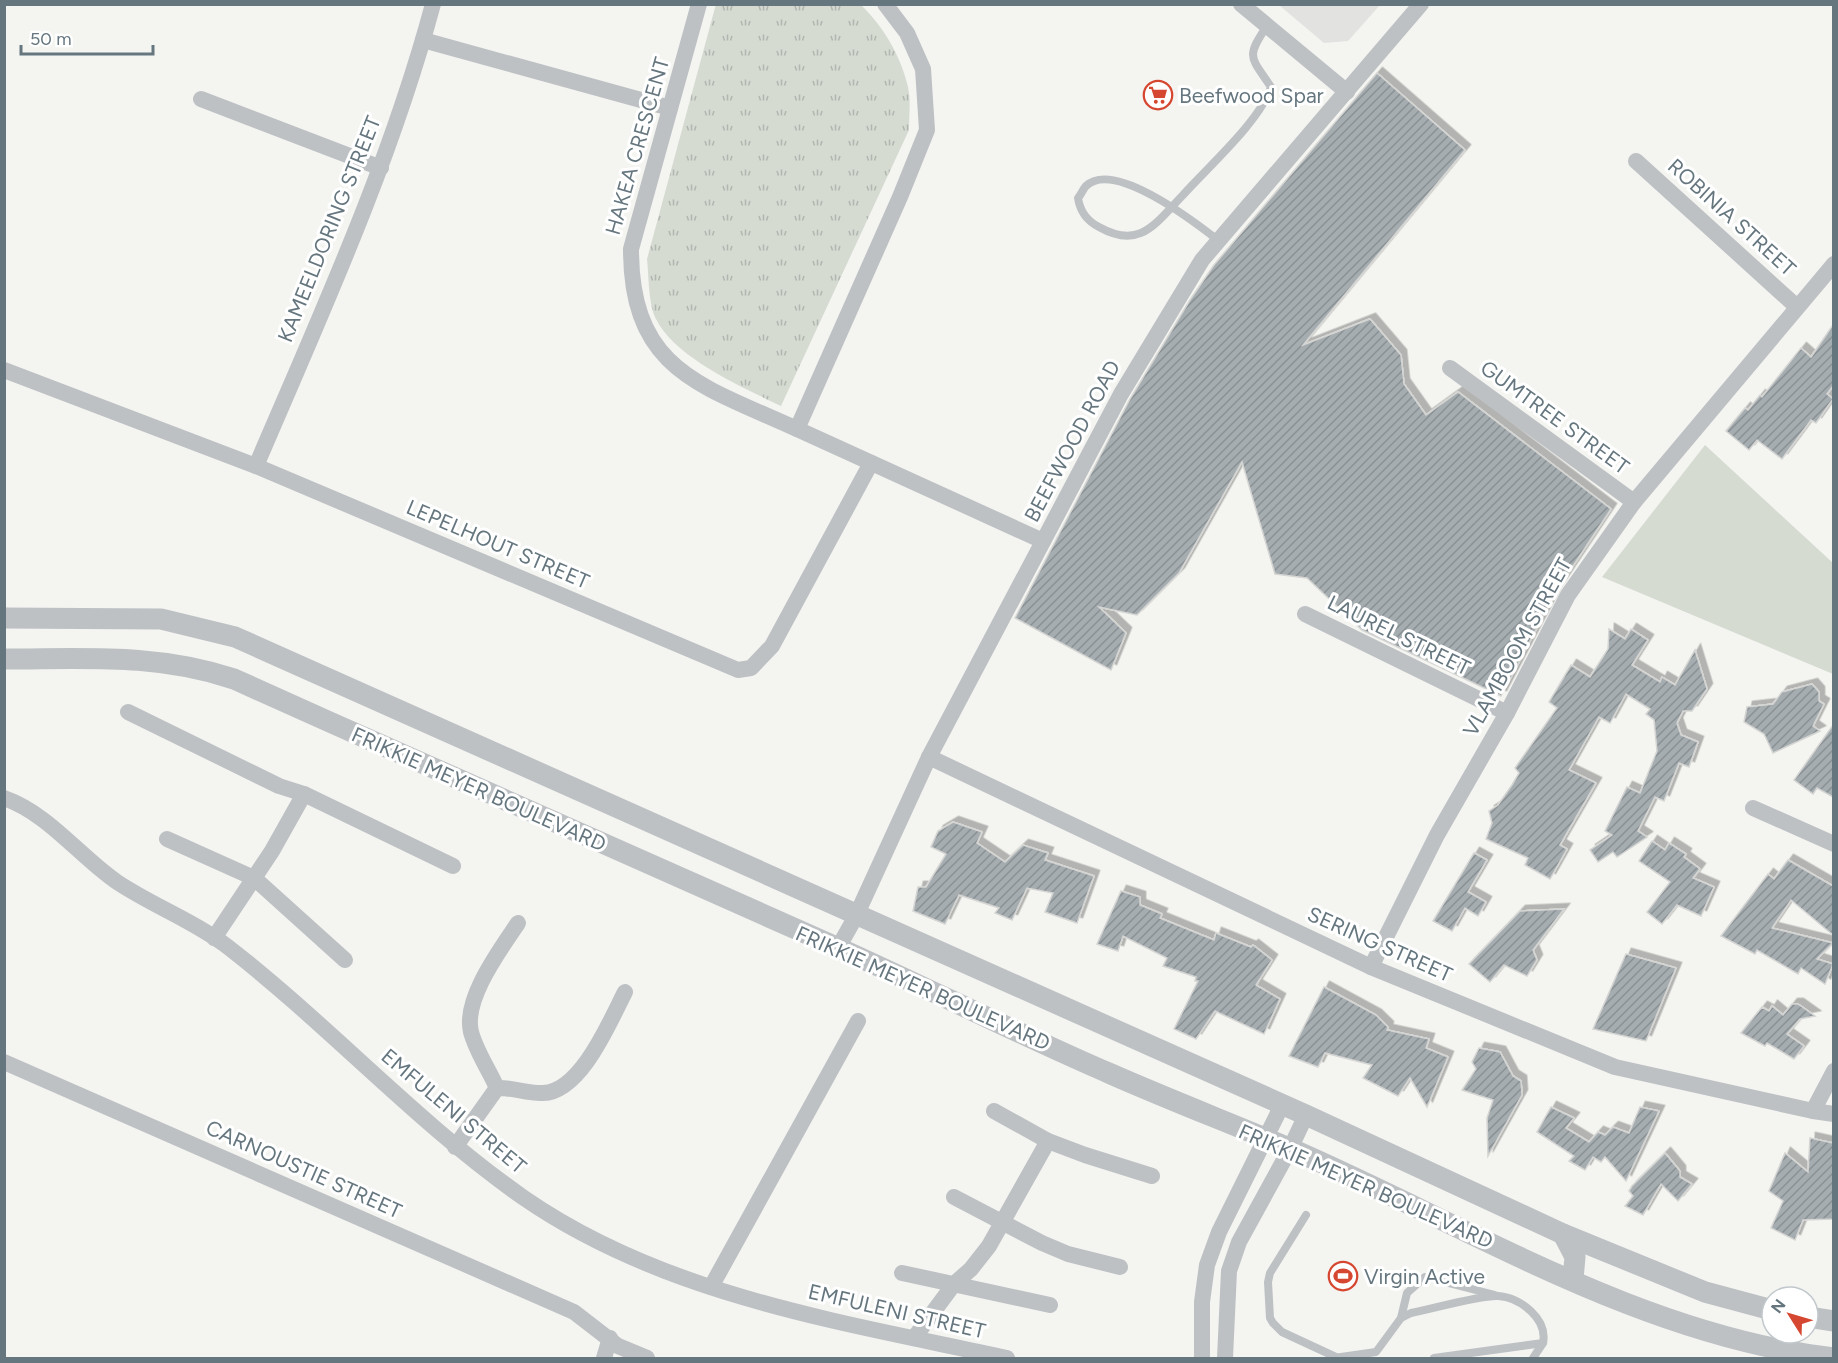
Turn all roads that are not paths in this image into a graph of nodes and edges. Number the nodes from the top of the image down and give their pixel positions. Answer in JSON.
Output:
{"nodes":[{"id":1,"x":433,"y":4,"type":"edge"},
{"id":2,"x":699,"y":4,"type":"edge"},
{"id":3,"x":885,"y":4,"type":"edge"},
{"id":4,"x":1241,"y":4,"type":"edge"},
{"id":5,"x":1421,"y":4,"type":"edge"},
{"id":6,"x":1267,"y":26,"type":"junction"},
{"id":7,"x":423,"y":40,"type":"junction"},
{"id":8,"x":1347,"y":92,"type":"junction"},
{"id":9,"x":201,"y":99,"type":"dead end"},
{"id":10,"x":670,"y":108,"type":"junction"},
{"id":11,"x":1636,"y":161,"type":"dead end"},
{"id":12,"x":381,"y":168,"type":"junction"},
{"id":13,"x":1173,"y":205,"type":"junction"},
{"id":14,"x":1219,"y":241,"type":"junction"},
{"id":15,"x":1833,"y":264,"type":"edge"},
{"id":16,"x":1797,"y":307,"type":"junction"},
{"id":17,"x":1450,"y":368,"type":"dead end"},
{"id":18,"x":4,"y":370,"type":"edge"},
{"id":19,"x":796,"y":429,"type":"junction"},
{"id":20,"x":871,"y":463,"type":"junction"},
{"id":21,"x":256,"y":466,"type":"junction"},
{"id":22,"x":1634,"y":502,"type":"junction"},
{"id":23,"x":1043,"y":541,"type":"junction"},
{"id":24,"x":1305,"y":614,"type":"dead end"},
{"id":25,"x":4,"y":618,"type":"edge"},
{"id":26,"x":4,"y":659,"type":"edge"},
{"id":27,"x":128,"y":712,"type":"dead end"},
{"id":28,"x":1507,"y":713,"type":"junction"},
{"id":29,"x":929,"y":757,"type":"junction"},
{"id":30,"x":304,"y":794,"type":"junction"},
{"id":31,"x":4,"y":798,"type":"edge"},
{"id":32,"x":1754,"y":808,"type":"dead end"},
{"id":33,"x":167,"y":839,"type":"dead end"},
{"id":34,"x":1833,"y":844,"type":"edge"},
{"id":35,"x":453,"y":866,"type":"dead end"},
{"id":36,"x":254,"y":879,"type":"junction"},
{"id":37,"x":856,"y":916,"type":"junction"},
{"id":38,"x":518,"y":923,"type":"dead end"},
{"id":39,"x":214,"y":938,"type":"junction"},
{"id":40,"x":838,"y":948,"type":"junction"},
{"id":41,"x":345,"y":960,"type":"dead end"},
{"id":42,"x":1371,"y":967,"type":"junction"},
{"id":43,"x":625,"y":992,"type":"dead end"},
{"id":44,"x":858,"y":1021,"type":"dead end"},
{"id":45,"x":4,"y":1062,"type":"edge"},
{"id":46,"x":1833,"y":1071,"type":"edge"},
{"id":47,"x":497,"y":1088,"type":"junction"},
{"id":48,"x":1282,"y":1105,"type":"junction"},
{"id":49,"x":994,"y":1111,"type":"dead end"},
{"id":50,"x":1813,"y":1111,"type":"junction"},
{"id":51,"x":1833,"y":1113,"type":"edge"},
{"id":52,"x":1306,"y":1115,"type":"junction"},
{"id":53,"x":1267,"y":1139,"type":"junction"},
{"id":54,"x":1048,"y":1141,"type":"junction"},
{"id":55,"x":455,"y":1147,"type":"junction"},
{"id":56,"x":1290,"y":1149,"type":"junction"},
{"id":57,"x":1152,"y":1176,"type":"dead end"},
{"id":58,"x":954,"y":1197,"type":"dead end"},
{"id":59,"x":1306,"y":1215,"type":"dead end"},
{"id":60,"x":1003,"y":1223,"type":"junction"},
{"id":61,"x":1563,"y":1234,"type":"junction"},
{"id":62,"x":1120,"y":1267,"type":"dead end"},
{"id":63,"x":902,"y":1273,"type":"dead end"},
{"id":64,"x":1573,"y":1279,"type":"junction"},
{"id":65,"x":954,"y":1284,"type":"junction"},
{"id":66,"x":711,"y":1287,"type":"junction"},
{"id":67,"x":1497,"y":1296,"type":"junction"},
{"id":68,"x":1050,"y":1305,"type":"dead end"},
{"id":69,"x":1760,"y":1307,"type":"edge"},
{"id":70,"x":1401,"y":1318,"type":"junction"},
{"id":71,"x":610,"y":1338,"type":"junction"},
{"id":72,"x":914,"y":1338,"type":"junction"},
{"id":73,"x":1543,"y":1343,"type":"junction"},
{"id":74,"x":949,"y":1352,"type":"edge"},
{"id":75,"x":1336,"y":1358,"type":"edge"},
{"id":76,"x":1833,"y":1358,"type":"edge"},
{"id":77,"x":604,"y":1359,"type":"edge"},
{"id":78,"x":647,"y":1359,"type":"edge"},
{"id":79,"x":1007,"y":1359,"type":"edge"},
{"id":80,"x":1202,"y":1359,"type":"edge"},
{"id":81,"x":1226,"y":1359,"type":"edge"},
{"id":82,"x":1434,"y":1359,"type":"edge"},
{"id":83,"x":1533,"y":1359,"type":"edge"}],
"edges":[{"from":1,"to":7,"type":"street","name":"KAMEELDORING STREET"},
{"from":2,"to":10,"type":"street","name":"HAKEA CRESCENT"},
{"from":3,"to":19,"type":"street"},
{"from":4,"to":6,"type":"street"},
{"from":5,"to":8,"type":"street","name":"BEEFWOOD ROAD"},
{"from":6,"to":8,"type":"street"},
{"from":6,"to":13,"type":"lane"},
{"from":7,"to":10,"type":"street"},
{"from":7,"to":12,"type":"street","name":"KAMEELDORING STREET"},
{"from":8,"to":14,"type":"street","name":"BEEFWOOD ROAD"},
{"from":9,"to":12,"type":"street"},
{"from":10,"to":19,"type":"street","name":"HAKEA CRESCENT"},
{"from":11,"to":16,"type":"street","name":"ROBINIA STREET"},
{"from":12,"to":21,"type":"street","name":"KAMEELDORING STREET"},
{"from":13,"to":13,"type":"lane"},
{"from":13,"to":14,"type":"lane"},
{"from":14,"to":23,"type":"street","name":"BEEFWOOD ROAD"},
{"from":15,"to":16,"type":"street","name":"VLAMBOOM STREET"},
{"from":16,"to":22,"type":"street","name":"VLAMBOOM STREET"},
{"from":17,"to":22,"type":"street","name":"GUMTREE STREET"},
{"from":18,"to":21,"type":"street","name":"LEPELHOUT STREET"},
{"from":19,"to":20,"type":"street","name":"HAKEA CRESCENT"},
{"from":20,"to":21,"type":"street","name":"LEPELHOUT STREET"},
{"from":20,"to":23,"type":"street","name":"HAKEA CRESCENT"},
{"from":22,"to":28,"type":"street","name":"VLAMBOOM STREET"},
{"from":23,"to":29,"type":"street","name":"BEEFWOOD ROAD"},
{"from":24,"to":28,"type":"street","name":"LAUREL STREET"},
{"from":25,"to":37,"type":"street","name":"FRIKKIE MEYER BOULEVARD"},
{"from":26,"to":40,"type":"street","name":"FRIKKIE MEYER BOULEVARD"},
{"from":27,"to":30,"type":"street"},
{"from":28,"to":42,"type":"street","name":"VLAMBOOM STREET"},
{"from":29,"to":37,"type":"street","name":"BEEFWOOD ROAD"},
{"from":29,"to":42,"type":"street","name":"SERING STREET"},
{"from":30,"to":35,"type":"street"},
{"from":30,"to":36,"type":"street"},
{"from":31,"to":39,"type":"street","name":"EMFULENI STREET"},
{"from":32,"to":34,"type":"street"},
{"from":33,"to":36,"type":"street"},
{"from":36,"to":39,"type":"street"},
{"from":36,"to":41,"type":"street"},
{"from":37,"to":40,"type":"street","name":"BEEFWOOD ROAD"},
{"from":37,"to":48,"type":"street","name":"FRIKKIE MEYER BOULEVARD"},
{"from":38,"to":47,"type":"street"},
{"from":39,"to":55,"type":"street","name":"EMFULENI STREET"},
{"from":40,"to":53,"type":"street","name":"FRIKKIE MEYER BOULEVARD"},
{"from":42,"to":50,"type":"street","name":"SERING STREET"},
{"from":43,"to":47,"type":"street"},
{"from":44,"to":66,"type":"street"},
{"from":45,"to":71,"type":"street","name":"CARNOUSTIE STREET"},
{"from":46,"to":50,"type":"street"},
{"from":47,"to":55,"type":"street"},
{"from":48,"to":52,"type":"street","name":"FRIKKIE MEYER BOULEVARD"},
{"from":48,"to":53,"type":"street"},
{"from":49,"to":54,"type":"street"},
{"from":50,"to":51,"type":"street","name":"SERING STREET"},
{"from":52,"to":56,"type":"street"},
{"from":52,"to":61,"type":"street","name":"FRIKKIE MEYER BOULEVARD"},
{"from":53,"to":56,"type":"street","name":"FRIKKIE MEYER BOULEVARD"},
{"from":53,"to":80,"type":"street"},
{"from":54,"to":57,"type":"street"},
{"from":54,"to":60,"type":"street"},
{"from":55,"to":66,"type":"street","name":"EMFULENI STREET"},
{"from":56,"to":64,"type":"street","name":"FRIKKIE MEYER BOULEVARD"},
{"from":56,"to":81,"type":"street"},
{"from":58,"to":60,"type":"street"},
{"from":59,"to":75,"type":"lane"},
{"from":60,"to":62,"type":"street"},
{"from":60,"to":65,"type":"street"},
{"from":61,"to":64,"type":"street"},
{"from":61,"to":69,"type":"street","name":"FRIKKIE MEYER BOULEVARD"},
{"from":63,"to":65,"type":"street"},
{"from":64,"to":76,"type":"street","name":"FRIKKIE MEYER BOULEVARD"},
{"from":65,"to":68,"type":"street"},
{"from":65,"to":72,"type":"street"},
{"from":66,"to":72,"type":"street","name":"EMFULENI STREET"},
{"from":67,"to":70,"type":"lane"},
{"from":67,"to":70,"type":"lane"},
{"from":67,"to":73,"type":"lane"},
{"from":70,"to":75,"type":"lane"},
{"from":71,"to":77,"type":"street"},
{"from":71,"to":78,"type":"street","name":"CARNOUSTIE STREET"},
{"from":72,"to":74,"type":"street","name":"EMFULENI STREET"},
{"from":73,"to":82,"type":"lane"},
{"from":73,"to":83,"type":"lane"},
{"from":74,"to":79,"type":"street","name":"EMFULENI STREET"}]}
